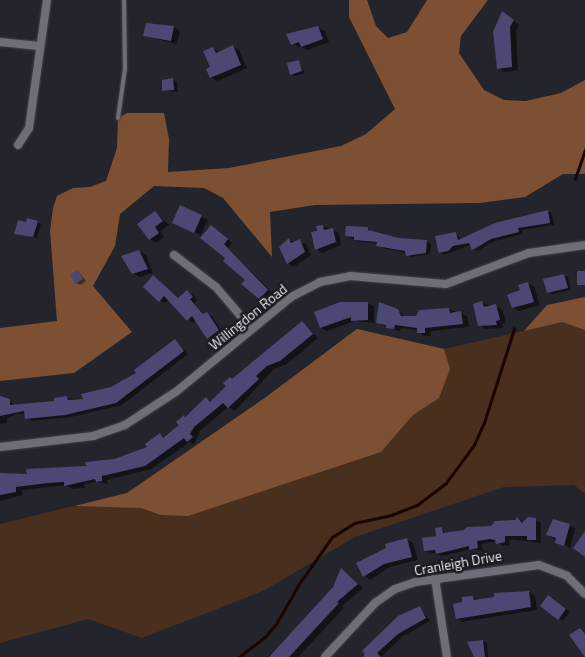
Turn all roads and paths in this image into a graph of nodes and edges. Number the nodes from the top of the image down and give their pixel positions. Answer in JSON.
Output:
{"nodes":[{"id":1,"x":47,"y":0,"type":"edge"},
{"id":2,"x":124,"y":0,"type":"edge"},
{"id":3,"x":0,"y":42,"type":"edge"},
{"id":4,"x":39,"y":46,"type":"junction"},
{"id":5,"x":118,"y":118,"type":"dead end"},
{"id":6,"x":18,"y":145,"type":"dead end"},
{"id":7,"x":585,"y":245,"type":"edge"},
{"id":8,"x":174,"y":255,"type":"dead end"},
{"id":9,"x":251,"y":328,"type":"junction"},
{"id":10,"x":0,"y":447,"type":"edge"},
{"id":11,"x":435,"y":578,"type":"junction"},
{"id":12,"x":585,"y":594,"type":"edge"},
{"id":13,"x":325,"y":657,"type":"edge"},
{"id":14,"x":447,"y":657,"type":"edge"}],
"edges":[{"from":1,"to":4,"type":"street"},
{"from":2,"to":5,"type":"lane"},
{"from":3,"to":4,"type":"street"},
{"from":4,"to":6,"type":"street"},
{"from":7,"to":9,"type":"street","name":"Willingdon Road"},
{"from":8,"to":9,"type":"street"},
{"from":9,"to":10,"type":"street","name":"Willingdon Road"},
{"from":11,"to":12,"type":"street","name":"Cranleigh Drive"},
{"from":11,"to":13,"type":"street","name":"Cranleigh Drive"},
{"from":11,"to":14,"type":"street"}]}
